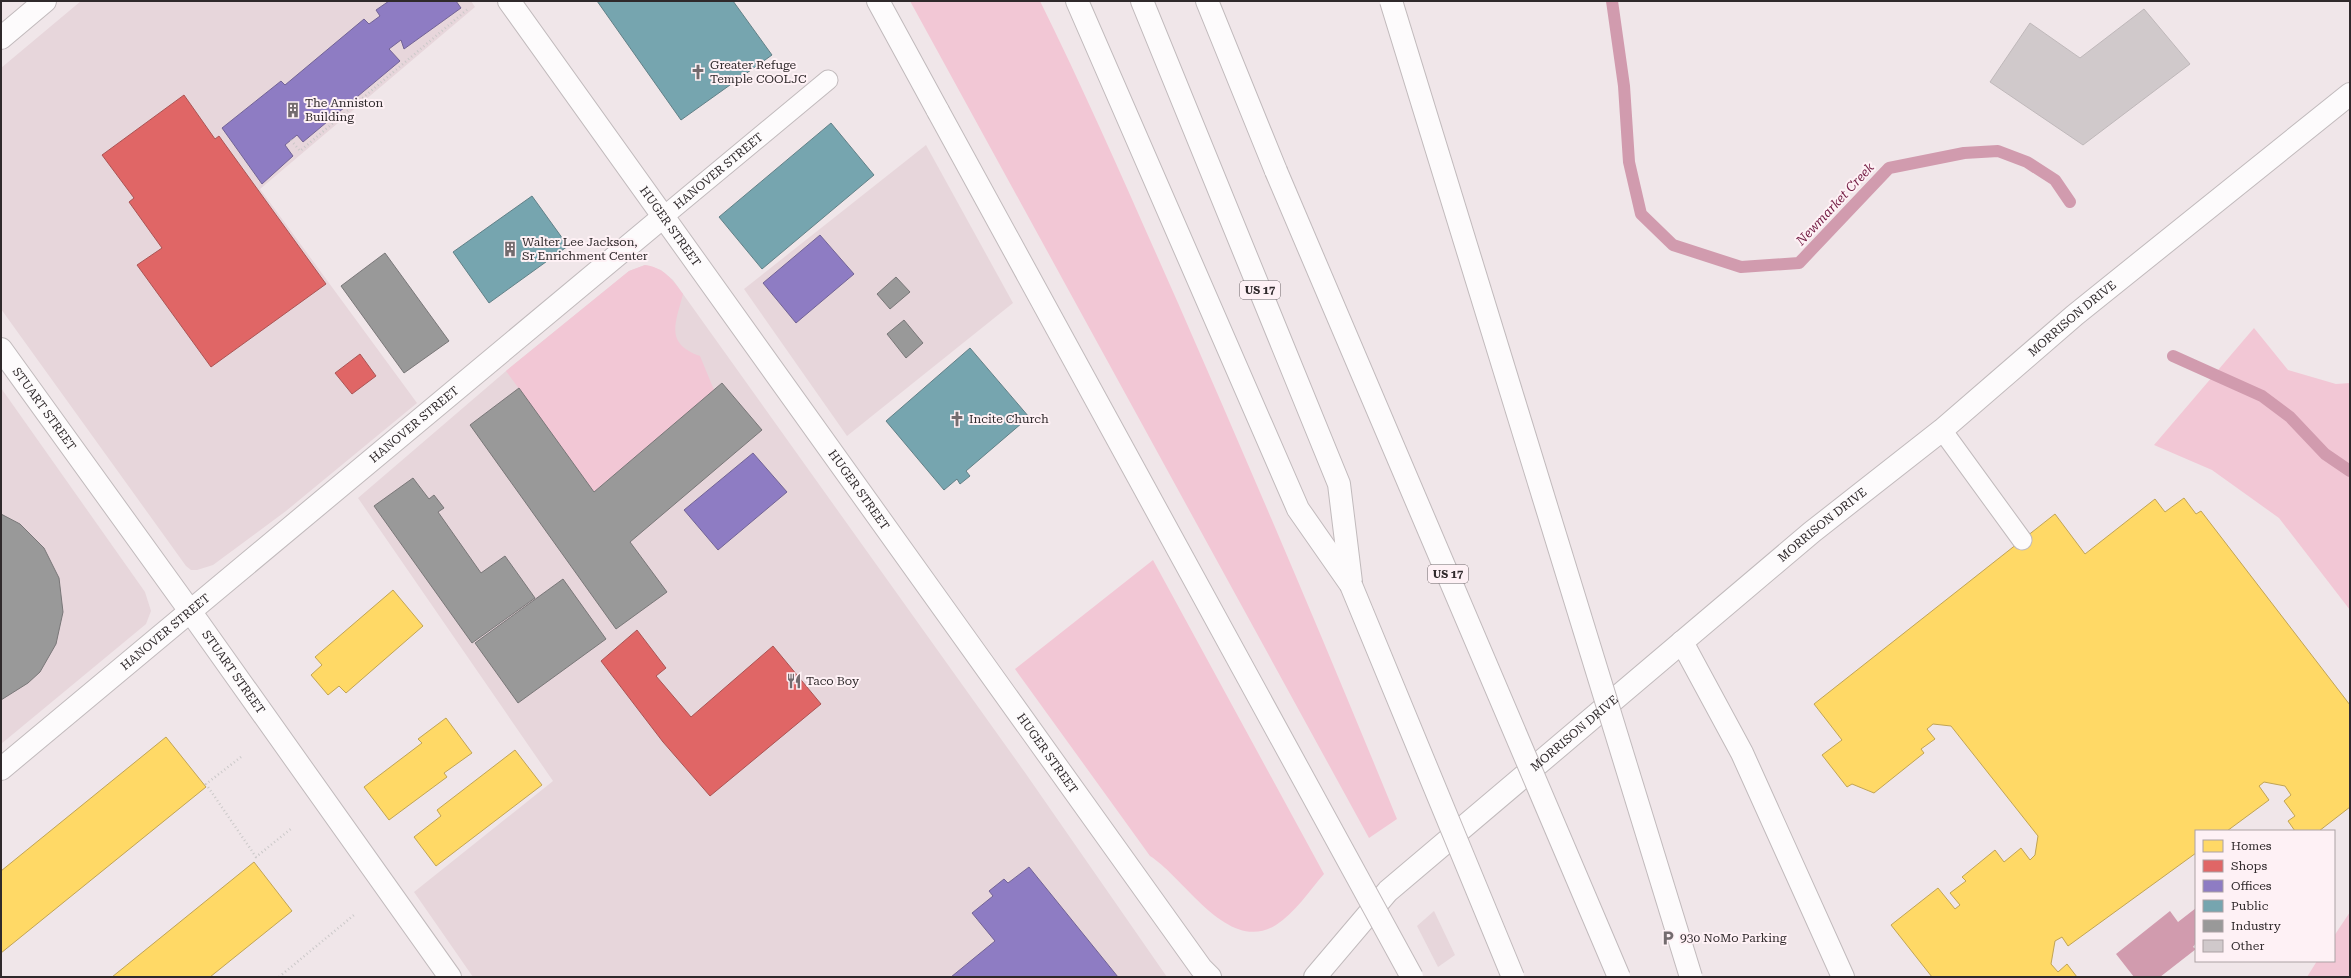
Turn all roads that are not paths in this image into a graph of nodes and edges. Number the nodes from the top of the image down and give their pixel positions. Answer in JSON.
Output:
{"nodes":[{"id":1,"x":45,"y":1,"type":"edge"},
{"id":2,"x":509,"y":1,"type":"edge"},
{"id":3,"x":878,"y":1,"type":"edge"},
{"id":4,"x":1077,"y":1,"type":"edge"},
{"id":5,"x":1142,"y":1,"type":"edge"},
{"id":6,"x":1207,"y":1,"type":"edge"},
{"id":7,"x":1220,"y":1,"type":"edge"},
{"id":8,"x":1391,"y":1,"type":"edge"},
{"id":9,"x":1,"y":38,"type":"edge"},
{"id":10,"x":828,"y":80,"type":"dead end"},
{"id":11,"x":2350,"y":94,"type":"edge"},
{"id":12,"x":1276,"y":171,"type":"junction"},
{"id":13,"x":663,"y":217,"type":"junction"},
{"id":14,"x":1,"y":350,"type":"edge"},
{"id":15,"x":1942,"y":430,"type":"junction"},
{"id":16,"x":2022,"y":540,"type":"dead end"},
{"id":17,"x":1351,"y":586,"type":"junction"},
{"id":18,"x":190,"y":611,"type":"junction"},
{"id":19,"x":1682,"y":642,"type":"junction"},
{"id":20,"x":1,"y":769,"type":"edge"},
{"id":21,"x":450,"y":977,"type":"edge"},
{"id":22,"x":1210,"y":977,"type":"edge"},
{"id":23,"x":1315,"y":977,"type":"edge"},
{"id":24,"x":1412,"y":977,"type":"edge"},
{"id":25,"x":1513,"y":977,"type":"edge"},
{"id":26,"x":1619,"y":977,"type":"edge"},
{"id":27,"x":1691,"y":977,"type":"edge"},
{"id":28,"x":1843,"y":977,"type":"edge"}],
"edges":[{"from":1,"to":9,"type":"main road"},
{"from":2,"to":13,"type":"main road","name":"HUGER STREET"},
{"from":3,"to":24,"type":"main road","bridge":true},
{"from":4,"to":17,"type":"main road"},
{"from":5,"to":17,"type":"main road","number":"US 17"},
{"from":6,"to":12,"type":"main road","number":"US 17"},
{"from":7,"to":12,"type":"main road"},
{"from":8,"to":27,"type":"main road","bridge":true},
{"from":10,"to":13,"type":"lane","name":"HANOVER STREET"},
{"from":11,"to":15,"type":"main road","name":"MORRISON DRIVE"},
{"from":12,"to":26,"type":"main road","number":"US 17","bridge":true},
{"from":13,"to":18,"type":"main road","name":"HANOVER STREET"},
{"from":13,"to":22,"type":"main road","name":"HUGER STREET"},
{"from":14,"to":18,"type":"main road","name":"STUART STREET"},
{"from":15,"to":16,"type":"lane"},
{"from":15,"to":19,"type":"main road","name":"MORRISON DRIVE"},
{"from":17,"to":25,"type":"main road","number":"US 17","bridge":true},
{"from":18,"to":20,"type":"main road","name":"HANOVER STREET"},
{"from":18,"to":21,"type":"main road","name":"STUART STREET"},
{"from":19,"to":23,"type":"main road","name":"MORRISON DRIVE"},
{"from":19,"to":28,"type":"main road"}]}
